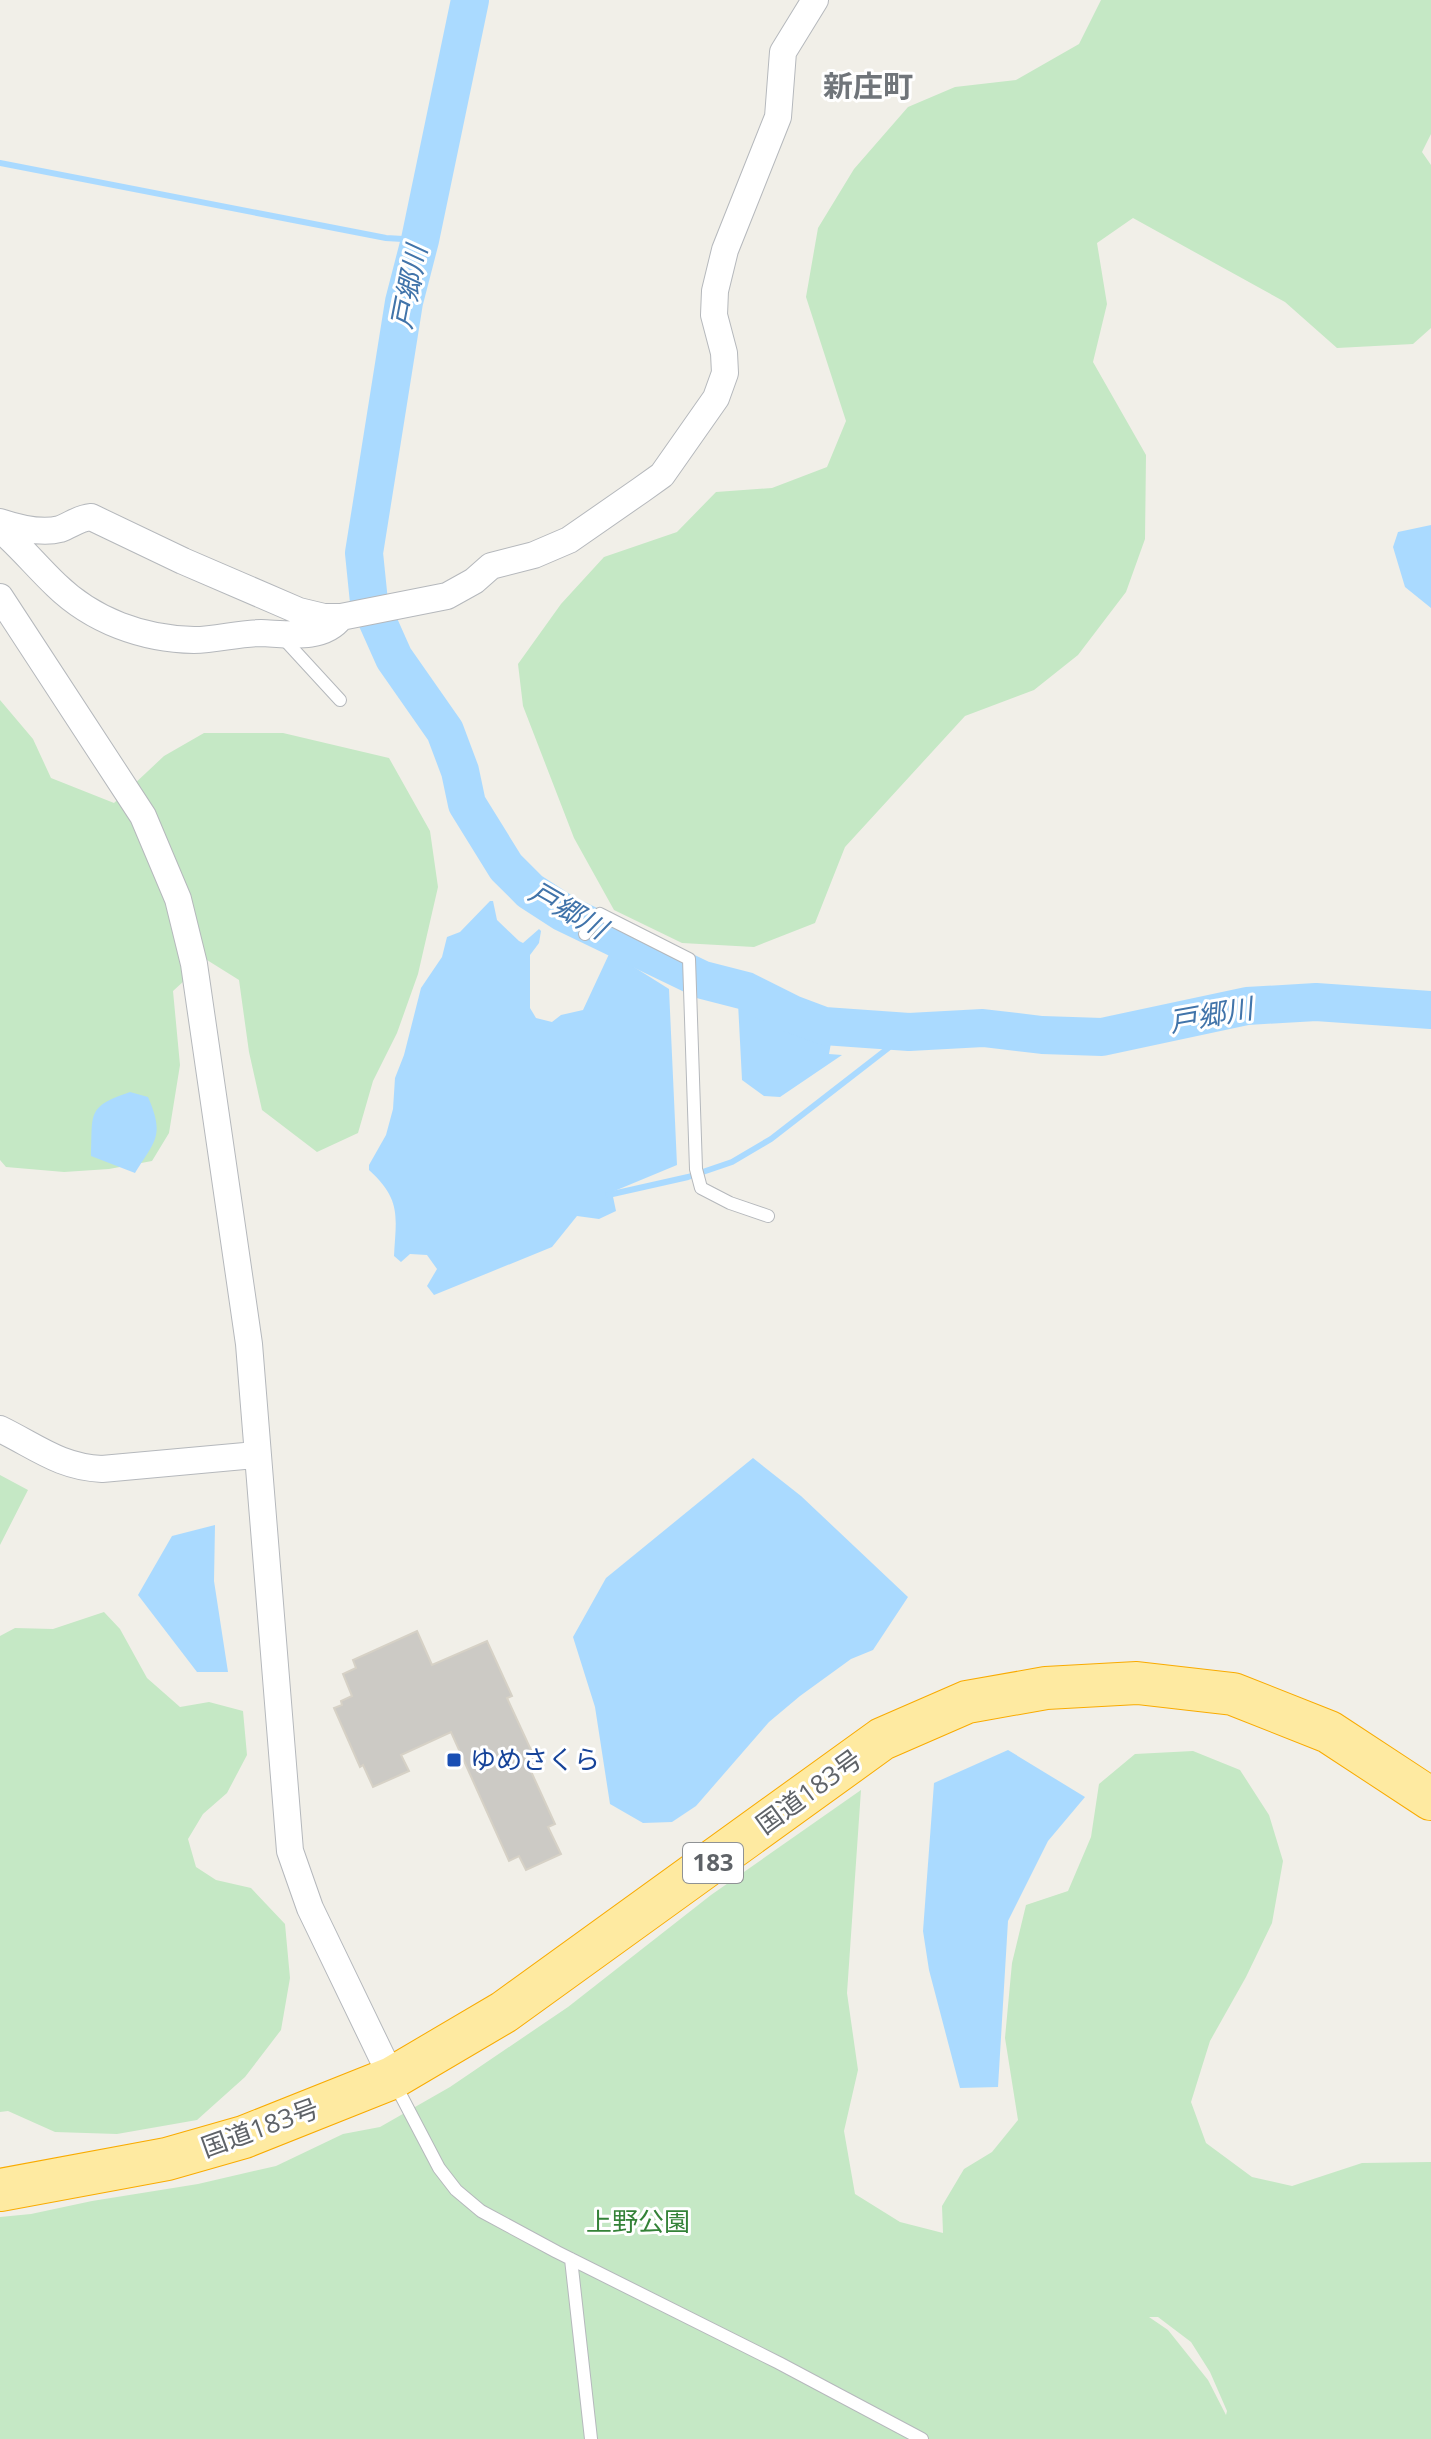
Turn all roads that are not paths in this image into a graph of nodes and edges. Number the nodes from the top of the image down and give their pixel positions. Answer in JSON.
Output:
{"nodes":[{"id":1,"x":815,"y":0,"type":"edge"},
{"id":2,"x":0,"y":522,"type":"edge"},
{"id":3,"x":0,"y":529,"type":"edge"},
{"id":4,"x":0,"y":597,"type":"edge"},
{"id":5,"x":362,"y":613,"type":"junction"},
{"id":6,"x":279,"y":634,"type":"junction"},
{"id":7,"x":340,"y":700,"type":"dead end"},
{"id":8,"x":585,"y":934,"type":"dead end"},
{"id":9,"x":768,"y":1216,"type":"dead end"},
{"id":10,"x":0,"y":1429,"type":"edge"},
{"id":11,"x":256,"y":1455,"type":"junction"},
{"id":12,"x":1431,"y":1799,"type":"edge"},
{"id":13,"x":392,"y":2078,"type":"junction"},
{"id":14,"x":0,"y":2190,"type":"edge"},
{"id":15,"x":571,"y":2259,"type":"junction"},
{"id":16,"x":902,"y":2434,"type":"edge"},
{"id":17,"x":591,"y":2439,"type":"edge"},
{"id":18,"x":922,"y":2439,"type":"edge"}],
"edges":[{"from":1,"to":5,"type":"street"},
{"from":2,"to":5,"type":"street"},
{"from":3,"to":6,"type":"street"},
{"from":4,"to":11,"type":"street"},
{"from":5,"to":6,"type":"street"},
{"from":6,"to":7,"type":"lane"},
{"from":8,"to":9,"type":"lane"},
{"from":10,"to":11,"type":"street"},
{"from":11,"to":13,"type":"street"},
{"from":12,"to":13,"type":"highway","name":"国道183号","number":"183"},
{"from":13,"to":14,"type":"highway","name":"国道183号","number":"183"},
{"from":13,"to":15,"type":"lane"},
{"from":15,"to":16,"type":"lane"},
{"from":15,"to":17,"type":"lane"},
{"from":16,"to":18,"type":"lane"}]}
